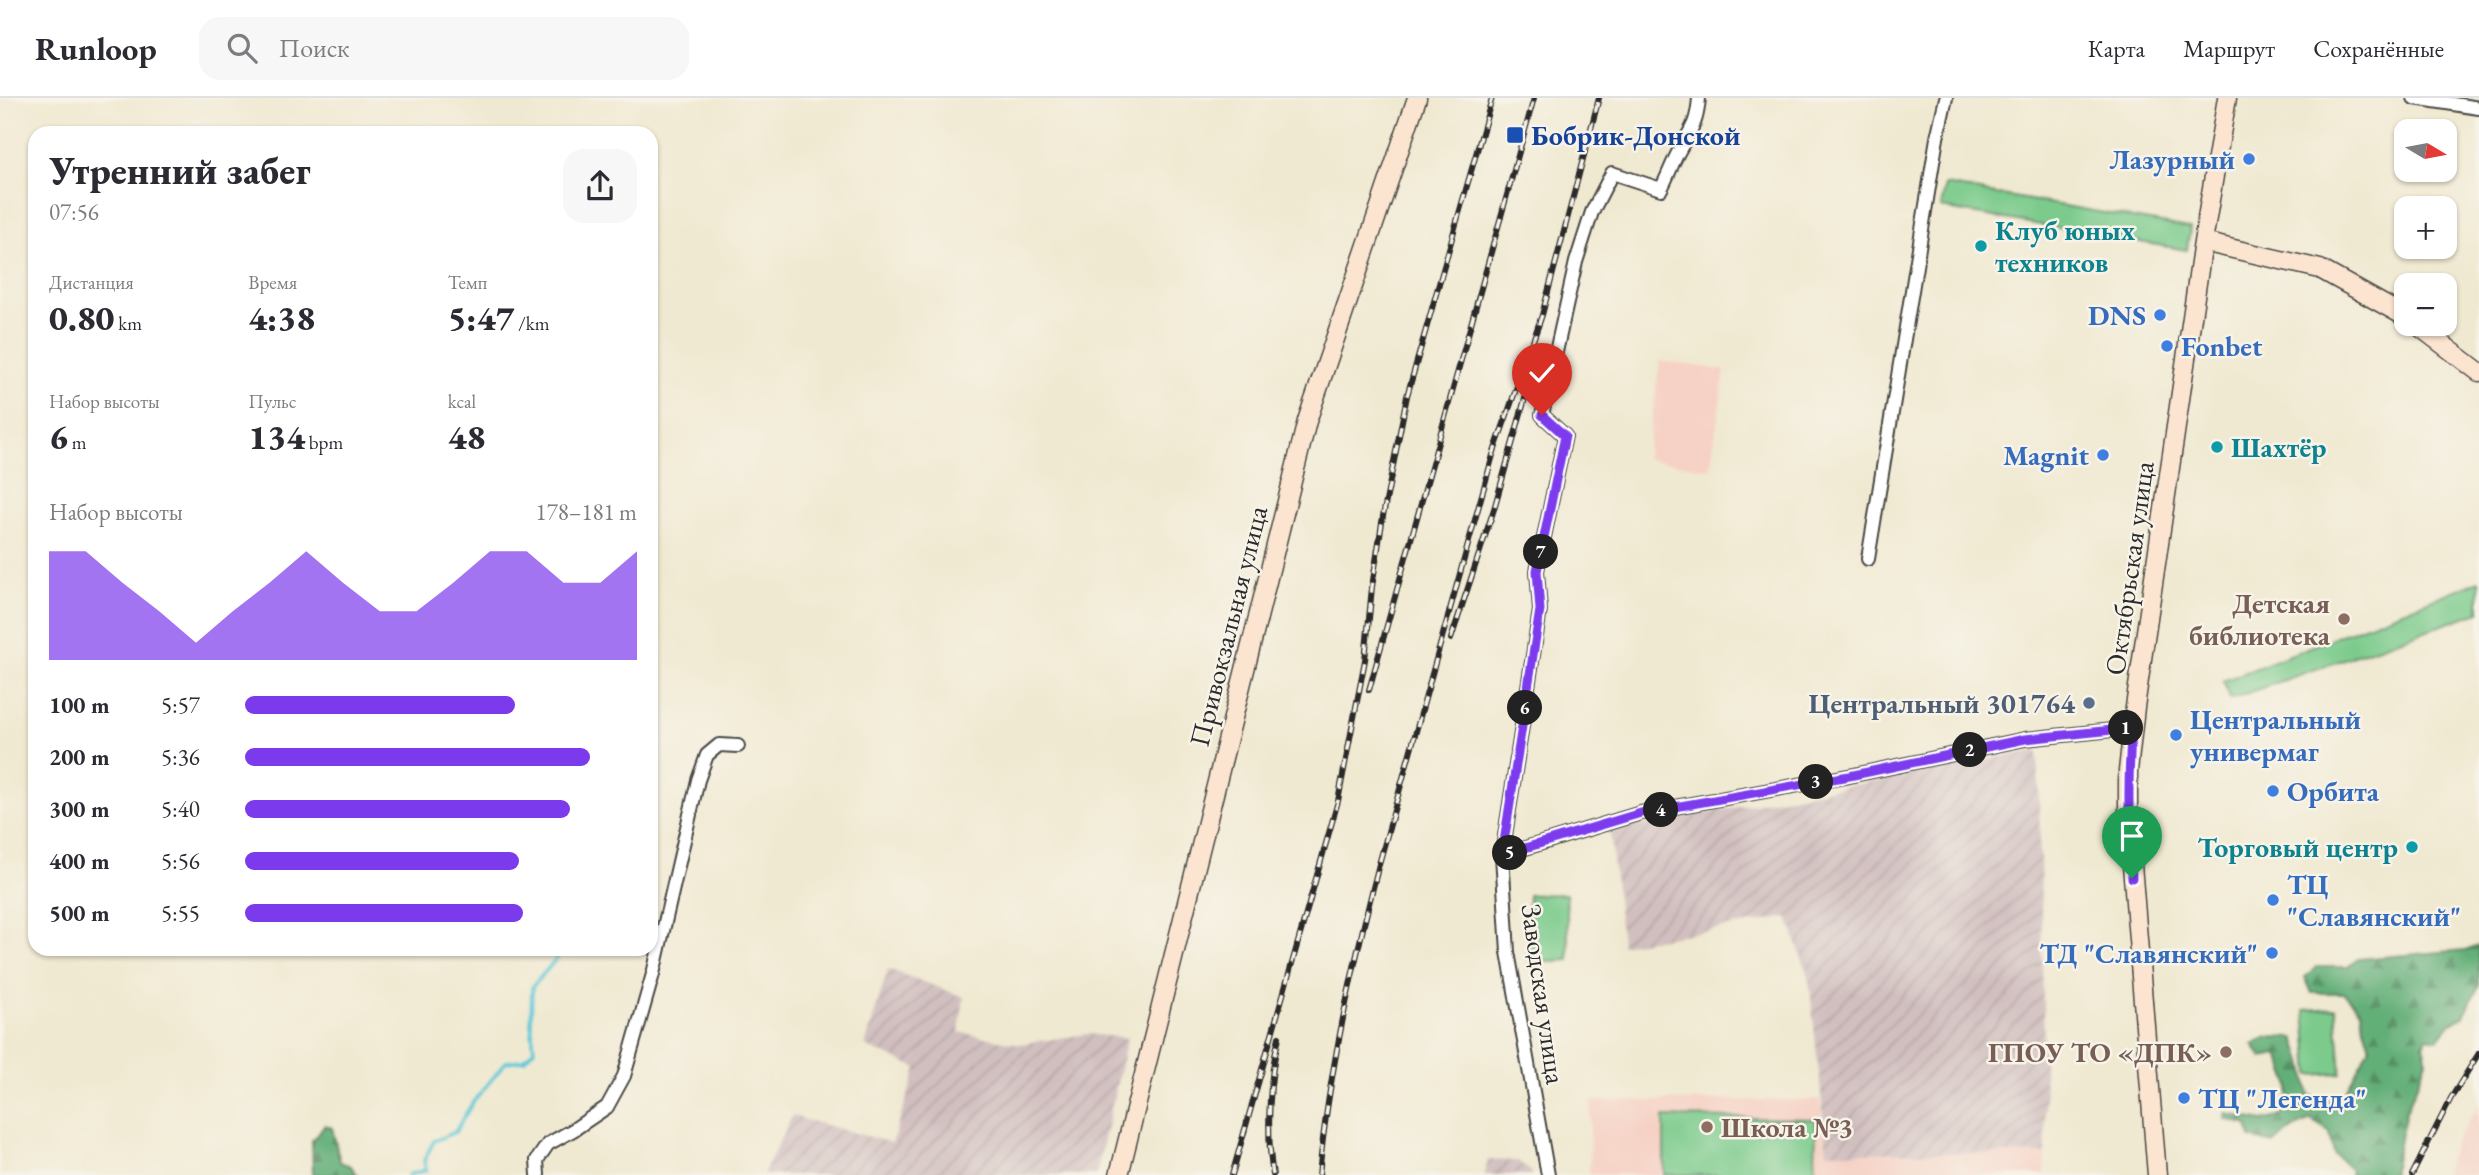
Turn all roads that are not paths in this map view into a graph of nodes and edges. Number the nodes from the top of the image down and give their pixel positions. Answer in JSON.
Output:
{"nodes":[{"id":1,"x":1417,"y":98,"type":"edge"},
{"id":2,"x":1699,"y":98,"type":"edge"},
{"id":3,"x":1946,"y":98,"type":"edge"},
{"id":4,"x":2227,"y":98,"type":"edge"},
{"id":5,"x":2414,"y":98,"type":"edge"},
{"id":6,"x":2479,"y":108,"type":"edge"},
{"id":7,"x":2203,"y":242,"type":"junction"},
{"id":8,"x":2394,"y":310,"type":"edge"},
{"id":9,"x":2432,"y":336,"type":"edge"},
{"id":10,"x":2479,"y":372,"type":"edge"},
{"id":11,"x":1868,"y":559,"type":"dead end"},
{"id":12,"x":2132,"y":728,"type":"junction"},
{"id":13,"x":738,"y":746,"type":"dead end"},
{"id":14,"x":1502,"y":855,"type":"junction"},
{"id":15,"x":658,"y":952,"type":"edge"},
{"id":16,"x":657,"y":956,"type":"edge"},
{"id":17,"x":538,"y":1175,"type":"edge"},
{"id":18,"x":1119,"y":1175,"type":"edge"},
{"id":19,"x":1548,"y":1175,"type":"edge"},
{"id":20,"x":2157,"y":1175,"type":"edge"}],
"edges":[{"from":1,"to":18,"type":"main road","name":"Привокзальная улица"},
{"from":2,"to":14,"type":"street","name":"Заводская улица"},
{"from":3,"to":11,"type":"street"},
{"from":4,"to":7,"type":"main road","name":"Октябрьская улица"},
{"from":5,"to":6,"type":"street"},
{"from":7,"to":8,"type":"main road"},
{"from":7,"to":12,"type":"main road","name":"Октябрьская улица"},
{"from":9,"to":10,"type":"main road"},
{"from":12,"to":14,"type":"street"},
{"from":12,"to":20,"type":"main road","name":"Октябрьская улица"},
{"from":13,"to":15,"type":"street"},
{"from":14,"to":19,"type":"street","name":"Заводская улица"},
{"from":16,"to":17,"type":"street"}]}
